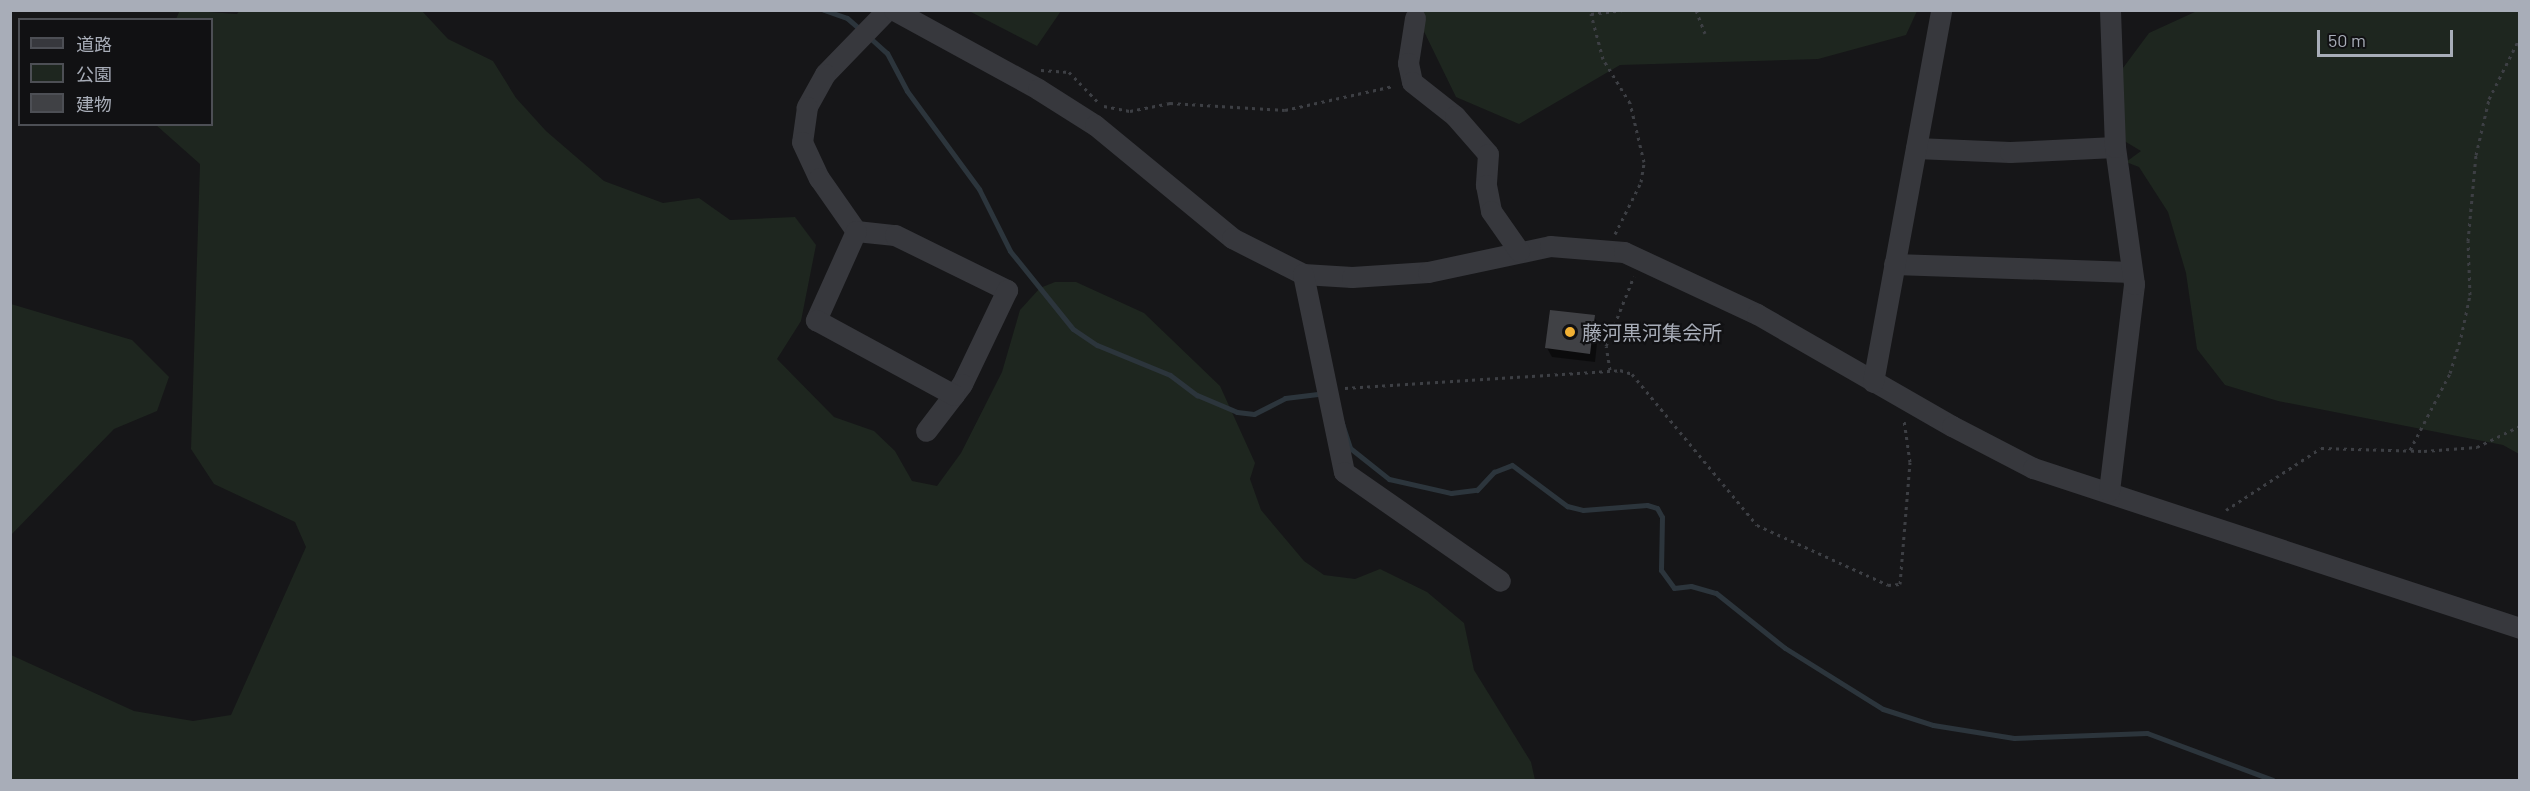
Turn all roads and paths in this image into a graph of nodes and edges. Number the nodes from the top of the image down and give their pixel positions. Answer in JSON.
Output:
{"nodes":[{"id":1,"x":894,"y":10,"type":"edge"},
{"id":2,"x":1622,"y":10,"type":"edge"},
{"id":3,"x":1696,"y":10,"type":"edge"},
{"id":4,"x":1941,"y":10,"type":"edge"},
{"id":5,"x":2110,"y":10,"type":"edge"},
{"id":6,"x":879,"y":18,"type":"edge"},
{"id":7,"x":1415,"y":18,"type":"dead end"},
{"id":8,"x":1705,"y":33,"type":"dead end"},
{"id":9,"x":2520,"y":37,"type":"edge"},
{"id":10,"x":1026,"y":82,"type":"junction"},
{"id":11,"x":1412,"y":82,"type":"junction"},
{"id":12,"x":2115,"y":147,"type":"junction"},
{"id":13,"x":1916,"y":148,"type":"junction"},
{"id":14,"x":856,"y":231,"type":"junction"},
{"id":15,"x":1608,"y":249,"type":"junction"},
{"id":16,"x":1519,"y":251,"type":"junction"},
{"id":17,"x":1641,"y":258,"type":"junction"},
{"id":18,"x":1894,"y":264,"type":"junction"},
{"id":19,"x":2132,"y":272,"type":"junction"},
{"id":20,"x":1303,"y":274,"type":"junction"},
{"id":21,"x":1610,"y":370,"type":"junction"},
{"id":22,"x":1873,"y":382,"type":"junction"},
{"id":23,"x":954,"y":395,"type":"junction"},
{"id":24,"x":1327,"y":399,"type":"junction"},
{"id":25,"x":1907,"y":401,"type":"junction"},
{"id":26,"x":2520,"y":426,"type":"edge"},
{"id":27,"x":926,"y":431,"type":"dead end"},
{"id":28,"x":2410,"y":450,"type":"junction"},
{"id":29,"x":2109,"y":491,"type":"junction"},
{"id":30,"x":2213,"y":526,"type":"junction"},
{"id":31,"x":1500,"y":581,"type":"dead end"},
{"id":32,"x":2520,"y":627,"type":"edge"}],
"edges":[{"from":1,"to":10,"type":"street"},
{"from":2,"to":15,"type":"path"},
{"from":3,"to":8,"type":"path"},
{"from":4,"to":13,"type":"street"},
{"from":5,"to":12,"type":"street"},
{"from":6,"to":14,"type":"street"},
{"from":7,"to":11,"type":"street"},
{"from":9,"to":28,"type":"path"},
{"from":10,"to":11,"type":"path"},
{"from":10,"to":20,"type":"street"},
{"from":11,"to":16,"type":"street"},
{"from":12,"to":13,"type":"street"},
{"from":12,"to":19,"type":"street"},
{"from":13,"to":18,"type":"street"},
{"from":14,"to":23,"type":"street"},
{"from":14,"to":23,"type":"street"},
{"from":15,"to":16,"type":"street"},
{"from":15,"to":17,"type":"street"},
{"from":16,"to":20,"type":"street"},
{"from":17,"to":21,"type":"path"},
{"from":17,"to":22,"type":"street"},
{"from":18,"to":19,"type":"street"},
{"from":18,"to":22,"type":"street"},
{"from":19,"to":29,"type":"street"},
{"from":20,"to":24,"type":"street"},
{"from":21,"to":24,"type":"path"},
{"from":21,"to":25,"type":"path"},
{"from":22,"to":25,"type":"street"},
{"from":23,"to":27,"type":"street"},
{"from":24,"to":31,"type":"street"},
{"from":25,"to":29,"type":"street"},
{"from":26,"to":28,"type":"path"},
{"from":28,"to":30,"type":"path"},
{"from":29,"to":30,"type":"street"},
{"from":30,"to":32,"type":"street"}]}
